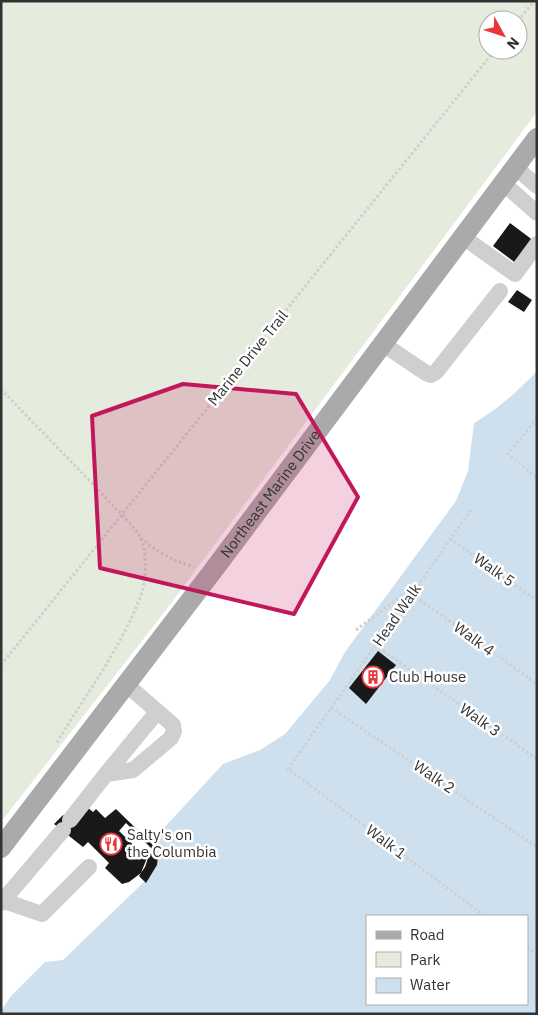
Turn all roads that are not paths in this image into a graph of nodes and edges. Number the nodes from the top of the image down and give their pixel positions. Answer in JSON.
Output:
{"nodes":[{"id":1,"x":537,"y":138,"type":"edge"},
{"id":2,"x":515,"y":167,"type":"junction"},
{"id":3,"x":503,"y":183,"type":"junction"},
{"id":4,"x":537,"y":186,"type":"edge"},
{"id":5,"x":537,"y":213,"type":"edge"},
{"id":6,"x":463,"y":236,"type":"junction"},
{"id":7,"x":537,"y":244,"type":"edge"},
{"id":8,"x":500,"y":291,"type":"dead end"},
{"id":9,"x":383,"y":344,"type":"junction"},
{"id":10,"x":127,"y":685,"type":"junction"},
{"id":11,"x":157,"y":712,"type":"junction"},
{"id":12,"x":106,"y":774,"type":"junction"},
{"id":13,"x":1,"y":848,"type":"edge"},
{"id":14,"x":89,"y":867,"type":"dead end"},
{"id":15,"x":2,"y":900,"type":"edge"}],
"edges":[{"from":1,"to":2,"type":"main road","name":"Northeast Marine Drive"},
{"from":2,"to":3,"type":"main road","name":"Northeast Marine Drive"},
{"from":2,"to":4,"type":"lane"},
{"from":3,"to":5,"type":"lane"},
{"from":3,"to":6,"type":"main road","name":"Northeast Marine Drive"},
{"from":6,"to":7,"type":"lane"},
{"from":6,"to":9,"type":"main road","name":"Northeast Marine Drive"},
{"from":8,"to":9,"type":"lane"},
{"from":9,"to":10,"type":"main road","name":"Northeast Marine Drive"},
{"from":10,"to":11,"type":"lane"},
{"from":10,"to":13,"type":"main road","name":"Northeast Marine Drive"},
{"from":11,"to":12,"type":"lane"},
{"from":11,"to":12,"type":"lane"},
{"from":12,"to":15,"type":"lane"},
{"from":14,"to":15,"type":"lane"}]}
